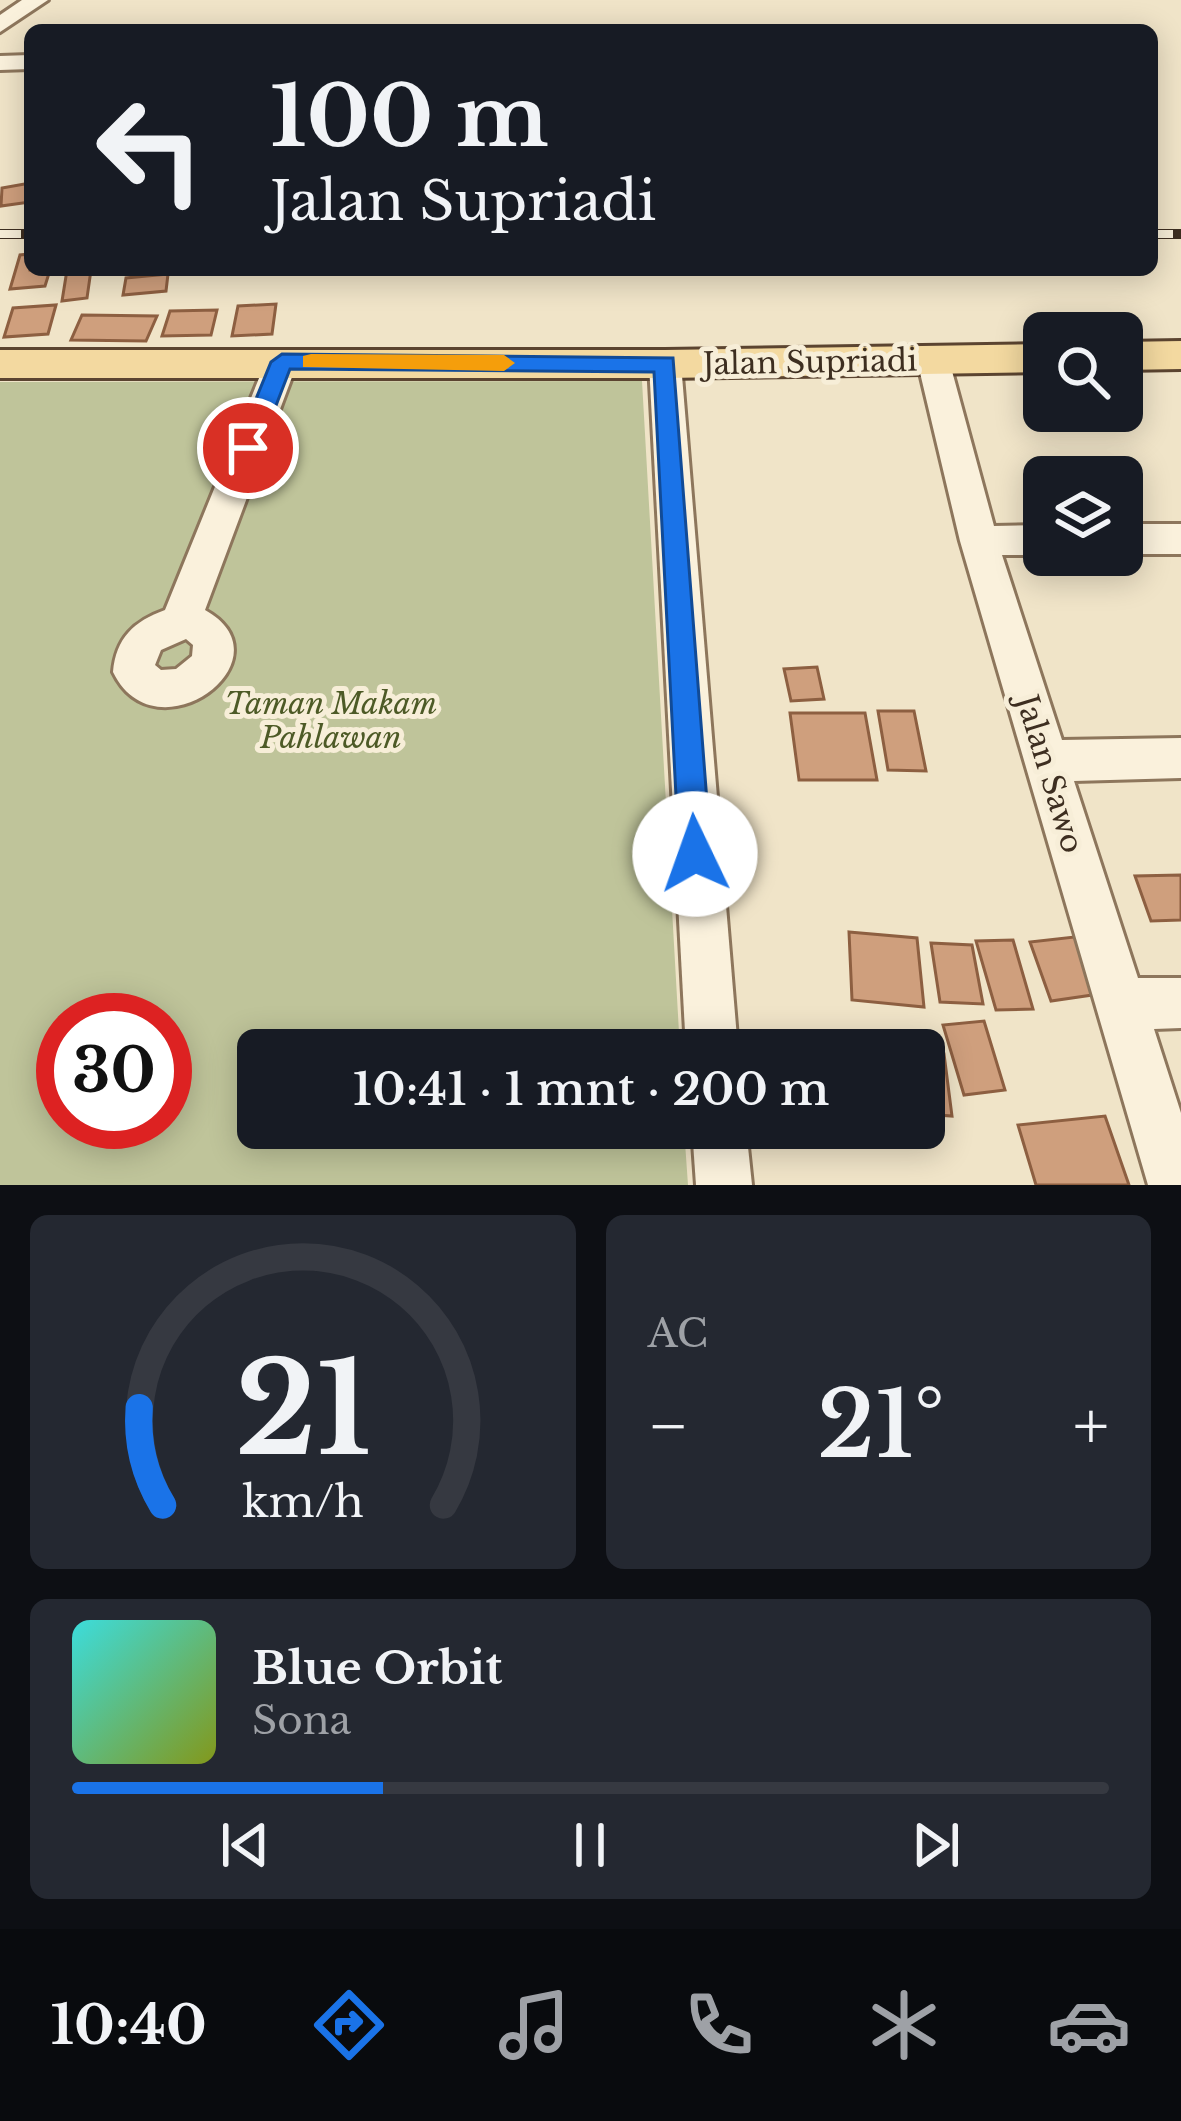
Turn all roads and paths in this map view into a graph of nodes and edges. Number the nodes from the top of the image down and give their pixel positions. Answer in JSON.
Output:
{"nodes":[{"id":1,"x":37,"y":0,"type":"edge"},
{"id":2,"x":0,"y":26,"type":"edge"},
{"id":3,"x":1181,"y":355,"type":"edge"},
{"id":4,"x":1143,"y":356,"type":"edge"},
{"id":5,"x":1023,"y":358,"type":"edge"},
{"id":6,"x":933,"y":360,"type":"junction"},
{"id":7,"x":282,"y":362,"type":"junction"},
{"id":8,"x":0,"y":364,"type":"edge"},
{"id":9,"x":665,"y":364,"type":"junction"},
{"id":10,"x":1181,"y":538,"type":"edge"},
{"id":11,"x":1143,"y":539,"type":"edge"},
{"id":12,"x":1023,"y":540,"type":"edge"},
{"id":13,"x":979,"y":541,"type":"junction"},
{"id":14,"x":180,"y":622,"type":"dead end"},
{"id":15,"x":1181,"y":758,"type":"edge"},
{"id":16,"x":1046,"y":761,"type":"junction"},
{"id":17,"x":1181,"y":1003,"type":"edge"},
{"id":18,"x":1120,"y":1004,"type":"junction"},
{"id":19,"x":711,"y":1029,"type":"edge"},
{"id":20,"x":721,"y":1149,"type":"edge"},
{"id":21,"x":724,"y":1185,"type":"edge"},
{"id":22,"x":1176,"y":1185,"type":"edge"}],
"edges":[{"from":1,"to":2,"type":"street"},
{"from":3,"to":4,"type":"main road"},
{"from":5,"to":6,"type":"main road","name":"Jalan Supriadi"},
{"from":6,"to":9,"type":"main road","name":"Jalan Supriadi"},
{"from":6,"to":13,"type":"street","name":"Jalan Sawo"},
{"from":7,"to":8,"type":"main road","name":"Jalan Supriadi"},
{"from":7,"to":9,"type":"main road","name":"Jalan Supriadi"},
{"from":7,"to":14,"type":"street"},
{"from":9,"to":19,"type":"street"},
{"from":10,"to":11,"type":"street"},
{"from":12,"to":13,"type":"street"},
{"from":13,"to":16,"type":"street","name":"Jalan Sawo"},
{"from":15,"to":16,"type":"street"},
{"from":16,"to":18,"type":"street","name":"Jalan Sawo"},
{"from":17,"to":18,"type":"street"},
{"from":18,"to":22,"type":"street","name":"Jalan Sawo"},
{"from":20,"to":21,"type":"street"}]}
